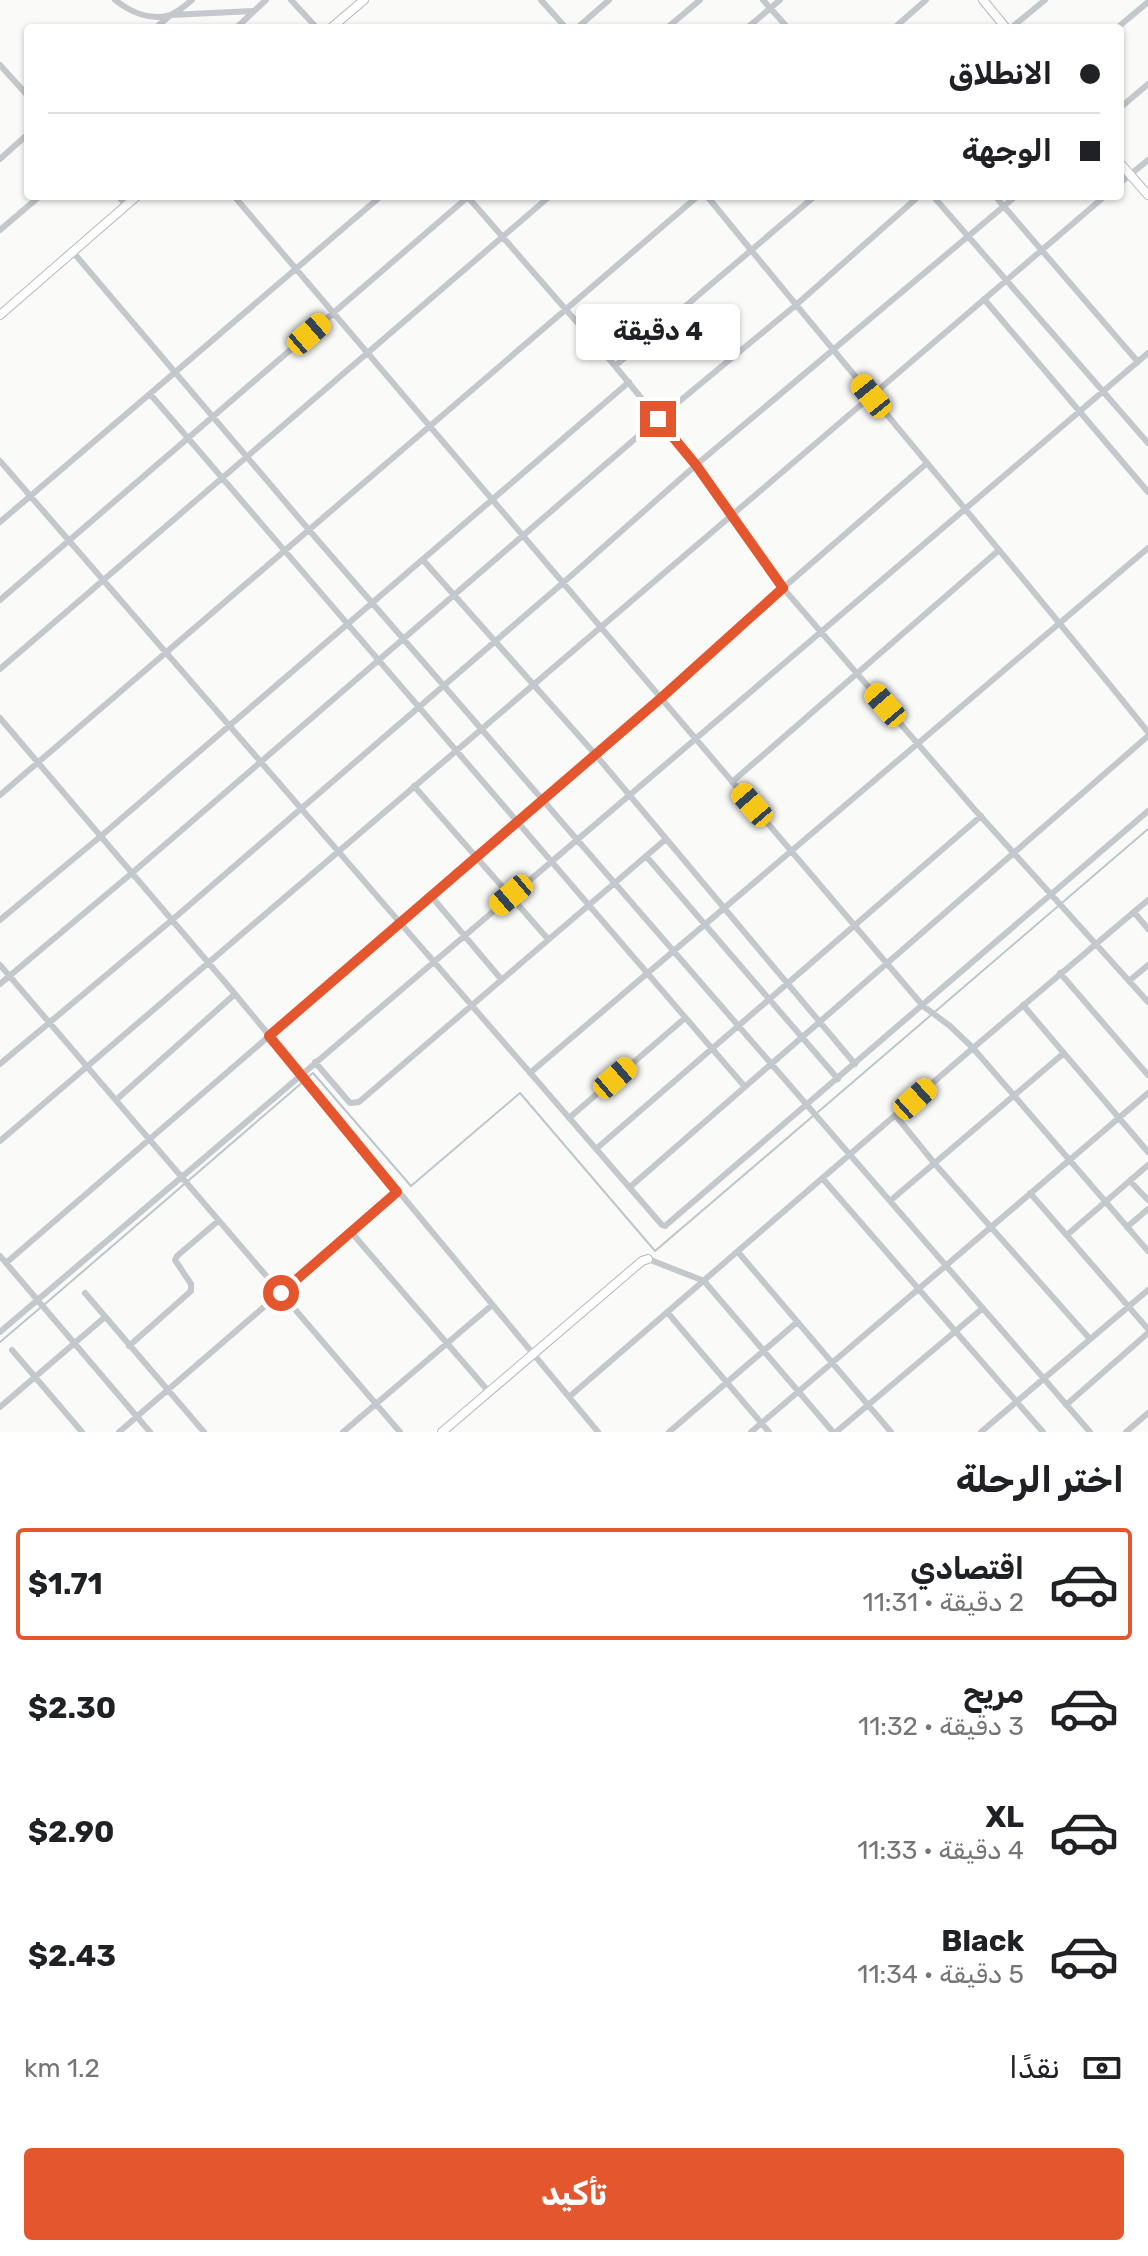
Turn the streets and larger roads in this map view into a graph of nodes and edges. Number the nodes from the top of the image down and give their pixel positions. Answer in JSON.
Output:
{"nodes":[{"id":1,"x":115,"y":0,"type":"edge"},
{"id":2,"x":192,"y":0,"type":"edge"},
{"id":3,"x":266,"y":0,"type":"edge"},
{"id":4,"x":291,"y":0,"type":"edge"},
{"id":5,"x":364,"y":0,"type":"edge"},
{"id":6,"x":541,"y":0,"type":"edge"},
{"id":7,"x":609,"y":0,"type":"edge"},
{"id":8,"x":700,"y":0,"type":"edge"},
{"id":9,"x":763,"y":0,"type":"edge"},
{"id":10,"x":780,"y":0,"type":"edge"},
{"id":11,"x":926,"y":0,"type":"edge"},
{"id":12,"x":983,"y":0,"type":"edge"},
{"id":13,"x":1045,"y":0,"type":"edge"},
{"id":14,"x":1148,"y":2,"type":"edge"},
{"id":15,"x":770,"y":8,"type":"junction"},
{"id":16,"x":253,"y":11,"type":"junction"},
{"id":17,"x":171,"y":15,"type":"junction"},
{"id":18,"x":160,"y":24,"type":"edge"},
{"id":19,"x":240,"y":24,"type":"edge"},
{"id":20,"x":313,"y":24,"type":"edge"},
{"id":21,"x":336,"y":24,"type":"edge"},
{"id":22,"x":562,"y":24,"type":"edge"},
{"id":23,"x":582,"y":24,"type":"edge"},
{"id":24,"x":672,"y":24,"type":"edge"},
{"id":25,"x":752,"y":24,"type":"edge"},
{"id":26,"x":784,"y":24,"type":"edge"},
{"id":27,"x":899,"y":24,"type":"edge"},
{"id":28,"x":1005,"y":24,"type":"edge"},
{"id":29,"x":1014,"y":24,"type":"edge"},
{"id":30,"x":1122,"y":24,"type":"edge"},
{"id":31,"x":0,"y":65,"type":"edge"},
{"id":32,"x":1148,"y":84,"type":"edge"},
{"id":33,"x":24,"y":92,"type":"edge"},
{"id":34,"x":1124,"y":105,"type":"edge"},
{"id":35,"x":24,"y":138,"type":"edge"},
{"id":36,"x":0,"y":159,"type":"edge"},
{"id":37,"x":1148,"y":160,"type":"edge"},
{"id":38,"x":1124,"y":168,"type":"edge"},
{"id":39,"x":1130,"y":175,"type":"junction"},
{"id":40,"x":1124,"y":180,"type":"edge"},
{"id":41,"x":1148,"y":195,"type":"edge"},
{"id":42,"x":35,"y":200,"type":"edge"},
{"id":43,"x":122,"y":200,"type":"edge"},
{"id":44,"x":132,"y":200,"type":"edge"},
{"id":45,"x":237,"y":200,"type":"edge"},
{"id":46,"x":376,"y":200,"type":"edge"},
{"id":47,"x":463,"y":200,"type":"edge"},
{"id":48,"x":471,"y":200,"type":"edge"},
{"id":49,"x":545,"y":200,"type":"edge"},
{"id":50,"x":693,"y":200,"type":"edge"},
{"id":51,"x":710,"y":200,"type":"edge"},
{"id":52,"x":810,"y":200,"type":"edge"},
{"id":53,"x":914,"y":200,"type":"edge"},
{"id":54,"x":936,"y":200,"type":"edge"},
{"id":55,"x":999,"y":200,"type":"edge"},
{"id":56,"x":1011,"y":200,"type":"edge"},
{"id":57,"x":1100,"y":200,"type":"edge"},
{"id":58,"x":126,"y":205,"type":"junction"},
{"id":59,"x":1004,"y":206,"type":"junction"},
{"id":60,"x":0,"y":230,"type":"edge"},
{"id":61,"x":968,"y":236,"type":"junction"},
{"id":62,"x":503,"y":237,"type":"junction"},
{"id":63,"x":1041,"y":249,"type":"junction"},
{"id":64,"x":751,"y":251,"type":"junction"},
{"id":65,"x":73,"y":252,"type":"junction"},
{"id":66,"x":296,"y":270,"type":"junction"},
{"id":67,"x":1005,"y":280,"type":"junction"},
{"id":68,"x":984,"y":299,"type":"junction"},
{"id":69,"x":796,"y":305,"type":"junction"},
{"id":70,"x":566,"y":309,"type":"junction"},
{"id":71,"x":333,"y":313,"type":"junction"},
{"id":72,"x":0,"y":315,"type":"edge"},
{"id":73,"x":833,"y":350,"type":"junction"},
{"id":74,"x":367,"y":353,"type":"junction"},
{"id":75,"x":1148,"y":353,"type":"edge"},
{"id":76,"x":1138,"y":362,"type":"junction"},
{"id":77,"x":615,"y":366,"type":"junction"},
{"id":78,"x":176,"y":373,"type":"junction"},
{"id":79,"x":629,"y":382,"type":"junction"},
{"id":80,"x":1104,"y":390,"type":"junction"},
{"id":81,"x":151,"y":395,"type":"junction"},
{"id":82,"x":871,"y":396,"type":"junction"},
{"id":83,"x":1079,"y":411,"type":"junction"},
{"id":84,"x":212,"y":416,"type":"junction"},
{"id":85,"x":658,"y":419,"type":"junction"},
{"id":86,"x":430,"y":425,"type":"junction"},
{"id":87,"x":187,"y":438,"type":"junction"},
{"id":88,"x":1148,"y":443,"type":"edge"},
{"id":89,"x":247,"y":456,"type":"junction"},
{"id":90,"x":0,"y":461,"type":"edge"},
{"id":91,"x":926,"y":464,"type":"junction"},
{"id":92,"x":696,"y":465,"type":"junction"},
{"id":93,"x":222,"y":478,"type":"junction"},
{"id":94,"x":1148,"y":492,"type":"edge"},
{"id":95,"x":30,"y":496,"type":"junction"},
{"id":96,"x":493,"y":499,"type":"junction"},
{"id":97,"x":964,"y":509,"type":"junction"},
{"id":98,"x":732,"y":514,"type":"junction"},
{"id":99,"x":0,"y":522,"type":"edge"},
{"id":100,"x":309,"y":530,"type":"junction"},
{"id":101,"x":523,"y":535,"type":"junction"},
{"id":102,"x":68,"y":540,"type":"junction"},
{"id":103,"x":1148,"y":548,"type":"edge"},
{"id":104,"x":999,"y":550,"type":"junction"},
{"id":105,"x":285,"y":551,"type":"junction"},
{"id":106,"x":423,"y":560,"type":"junction"},
{"id":107,"x":102,"y":580,"type":"junction"},
{"id":108,"x":564,"y":582,"type":"junction"},
{"id":109,"x":783,"y":588,"type":"junction"},
{"id":110,"x":454,"y":595,"type":"junction"},
{"id":111,"x":0,"y":600,"type":"edge"},
{"id":112,"x":372,"y":603,"type":"junction"},
{"id":113,"x":1060,"y":623,"type":"junction"},
{"id":114,"x":348,"y":624,"type":"junction"},
{"id":115,"x":600,"y":627,"type":"junction"},
{"id":116,"x":821,"y":632,"type":"junction"},
{"id":117,"x":403,"y":638,"type":"junction"},
{"id":118,"x":494,"y":641,"type":"junction"},
{"id":119,"x":165,"y":653,"type":"junction"},
{"id":120,"x":379,"y":659,"type":"junction"},
{"id":121,"x":0,"y":669,"type":"edge"},
{"id":122,"x":857,"y":673,"type":"junction"},
{"id":123,"x":444,"y":684,"type":"junction"},
{"id":124,"x":533,"y":684,"type":"junction"},
{"id":125,"x":661,"y":698,"type":"junction"},
{"id":126,"x":419,"y":706,"type":"junction"},
{"id":127,"x":0,"y":718,"type":"edge"},
{"id":128,"x":228,"y":725,"type":"junction"},
{"id":129,"x":482,"y":728,"type":"junction"},
{"id":130,"x":1148,"y":734,"type":"edge"},
{"id":131,"x":695,"y":738,"type":"junction"},
{"id":132,"x":918,"y":744,"type":"junction"},
{"id":133,"x":457,"y":750,"type":"junction"},
{"id":134,"x":595,"y":754,"type":"junction"},
{"id":135,"x":260,"y":761,"type":"junction"},
{"id":136,"x":38,"y":763,"type":"junction"},
{"id":137,"x":732,"y":782,"type":"junction"},
{"id":138,"x":414,"y":786,"type":"junction"},
{"id":139,"x":0,"y":795,"type":"edge"},
{"id":140,"x":629,"y":795,"type":"junction"},
{"id":141,"x":543,"y":799,"type":"junction"},
{"id":142,"x":300,"y":808,"type":"junction"},
{"id":143,"x":1148,"y":811,"type":"edge"},
{"id":144,"x":981,"y":816,"type":"junction"},
{"id":145,"x":518,"y":821,"type":"junction"},
{"id":146,"x":101,"y":836,"type":"junction"},
{"id":147,"x":577,"y":839,"type":"junction"},
{"id":148,"x":666,"y":839,"type":"junction"},
{"id":149,"x":791,"y":851,"type":"junction"},
{"id":150,"x":339,"y":852,"type":"junction"},
{"id":151,"x":1014,"y":852,"type":"junction"},
{"id":152,"x":477,"y":856,"type":"junction"},
{"id":153,"x":646,"y":856,"type":"junction"},
{"id":154,"x":552,"y":861,"type":"junction"},
{"id":155,"x":132,"y":873,"type":"junction"},
{"id":156,"x":615,"y":882,"type":"junction"},
{"id":157,"x":511,"y":895,"type":"junction"},
{"id":158,"x":1052,"y":895,"type":"junction"},
{"id":159,"x":431,"y":896,"type":"junction"},
{"id":160,"x":1148,"y":900,"type":"edge"},
{"id":161,"x":588,"y":905,"type":"junction"},
{"id":162,"x":724,"y":908,"type":"junction"},
{"id":163,"x":1134,"y":912,"type":"junction"},
{"id":164,"x":0,"y":920,"type":"edge"},
{"id":165,"x":172,"y":920,"type":"junction"},
{"id":166,"x":400,"y":922,"type":"junction"},
{"id":167,"x":705,"y":924,"type":"junction"},
{"id":168,"x":855,"y":926,"type":"junction"},
{"id":169,"x":1148,"y":929,"type":"edge"},
{"id":170,"x":463,"y":936,"type":"junction"},
{"id":171,"x":548,"y":939,"type":"junction"},
{"id":172,"x":1096,"y":943,"type":"junction"},
{"id":173,"x":675,"y":950,"type":"junction"},
{"id":174,"x":434,"y":961,"type":"junction"},
{"id":175,"x":886,"y":963,"type":"junction"},
{"id":176,"x":209,"y":964,"type":"junction"},
{"id":177,"x":0,"y":965,"type":"edge"},
{"id":178,"x":1148,"y":965,"type":"edge"},
{"id":179,"x":1060,"y":973,"type":"junction"},
{"id":180,"x":647,"y":974,"type":"junction"},
{"id":181,"x":9,"y":976,"type":"junction"},
{"id":182,"x":501,"y":979,"type":"junction"},
{"id":183,"x":1129,"y":981,"type":"junction"},
{"id":184,"x":0,"y":984,"type":"edge"},
{"id":185,"x":787,"y":984,"type":"junction"},
{"id":186,"x":235,"y":994,"type":"junction"},
{"id":187,"x":769,"y":999,"type":"junction"},
{"id":188,"x":1148,"y":1002,"type":"edge"},
{"id":189,"x":471,"y":1005,"type":"junction"},
{"id":190,"x":1023,"y":1005,"type":"junction"},
{"id":191,"x":923,"y":1006,"type":"junction"},
{"id":192,"x":685,"y":1018,"type":"junction"},
{"id":193,"x":49,"y":1022,"type":"junction"},
{"id":194,"x":819,"y":1022,"type":"junction"},
{"id":195,"x":738,"y":1027,"type":"junction"},
{"id":196,"x":269,"y":1036,"type":"junction"},
{"id":197,"x":802,"y":1037,"type":"junction"},
{"id":198,"x":973,"y":1048,"type":"junction"},
{"id":199,"x":712,"y":1049,"type":"junction"},
{"id":200,"x":1064,"y":1053,"type":"junction"},
{"id":201,"x":315,"y":1062,"type":"junction"},
{"id":202,"x":0,"y":1064,"type":"edge"},
{"id":203,"x":771,"y":1064,"type":"junction"},
{"id":204,"x":855,"y":1064,"type":"junction"},
{"id":205,"x":88,"y":1066,"type":"junction"},
{"id":206,"x":530,"y":1073,"type":"junction"},
{"id":207,"x":300,"y":1075,"type":"junction"},
{"id":208,"x":1148,"y":1075,"type":"edge"},
{"id":209,"x":838,"y":1079,"type":"junction"},
{"id":210,"x":745,"y":1087,"type":"junction"},
{"id":211,"x":1148,"y":1093,"type":"edge"},
{"id":212,"x":1014,"y":1095,"type":"junction"},
{"id":213,"x":116,"y":1100,"type":"junction"},
{"id":214,"x":805,"y":1106,"type":"junction"},
{"id":215,"x":896,"y":1116,"type":"junction"},
{"id":216,"x":569,"y":1118,"type":"junction"},
{"id":217,"x":1119,"y":1118,"type":"junction"},
{"id":218,"x":149,"y":1139,"type":"junction"},
{"id":219,"x":0,"y":1141,"type":"edge"},
{"id":220,"x":596,"y":1149,"type":"junction"},
{"id":221,"x":1148,"y":1152,"type":"edge"},
{"id":222,"x":849,"y":1156,"type":"junction"},
{"id":223,"x":1070,"y":1160,"type":"junction"},
{"id":224,"x":935,"y":1164,"type":"junction"},
{"id":225,"x":1148,"y":1165,"type":"edge"},
{"id":226,"x":181,"y":1177,"type":"junction"},
{"id":227,"x":823,"y":1179,"type":"junction"},
{"id":228,"x":1130,"y":1181,"type":"junction"},
{"id":229,"x":630,"y":1187,"type":"junction"},
{"id":230,"x":397,"y":1192,"type":"junction"},
{"id":231,"x":1030,"y":1193,"type":"junction"},
{"id":232,"x":1148,"y":1200,"type":"edge"},
{"id":233,"x":890,"y":1201,"type":"junction"},
{"id":234,"x":1106,"y":1202,"type":"junction"},
{"id":235,"x":1148,"y":1209,"type":"edge"},
{"id":236,"x":218,"y":1221,"type":"junction"},
{"id":237,"x":990,"y":1226,"type":"junction"},
{"id":238,"x":1127,"y":1227,"type":"junction"},
{"id":239,"x":351,"y":1232,"type":"junction"},
{"id":240,"x":1067,"y":1235,"type":"junction"},
{"id":241,"x":1148,"y":1251,"type":"edge"},
{"id":242,"x":738,"y":1252,"type":"junction"},
{"id":243,"x":0,"y":1256,"type":"edge"},
{"id":244,"x":648,"y":1259,"type":"joint"},
{"id":245,"x":6,"y":1263,"type":"junction"},
{"id":246,"x":945,"y":1265,"type":"junction"},
{"id":247,"x":704,"y":1281,"type":"junction"},
{"id":248,"x":917,"y":1289,"type":"junction"},
{"id":249,"x":1148,"y":1290,"type":"edge"},
{"id":250,"x":85,"y":1293,"type":"dead end"},
{"id":251,"x":281,"y":1293,"type":"junction"},
{"id":252,"x":37,"y":1300,"type":"junction"},
{"id":253,"x":492,"y":1305,"type":"junction"},
{"id":254,"x":1129,"y":1306,"type":"junction"},
{"id":255,"x":983,"y":1308,"type":"junction"},
{"id":256,"x":667,"y":1312,"type":"junction"},
{"id":257,"x":105,"y":1317,"type":"junction"},
{"id":258,"x":796,"y":1323,"type":"junction"},
{"id":259,"x":1148,"y":1331,"type":"edge"},
{"id":260,"x":0,"y":1332,"type":"edge"},
{"id":261,"x":955,"y":1332,"type":"junction"},
{"id":262,"x":1090,"y":1339,"type":"junction"},
{"id":263,"x":73,"y":1344,"type":"junction"},
{"id":264,"x":447,"y":1344,"type":"junction"},
{"id":265,"x":129,"y":1346,"type":"junction"},
{"id":266,"x":12,"y":1350,"type":"dead end"},
{"id":267,"x":764,"y":1351,"type":"junction"},
{"id":268,"x":533,"y":1354,"type":"junction"},
{"id":269,"x":831,"y":1363,"type":"junction"},
{"id":270,"x":35,"y":1376,"type":"junction"},
{"id":271,"x":1043,"y":1380,"type":"junction"},
{"id":272,"x":727,"y":1383,"type":"junction"},
{"id":273,"x":168,"y":1391,"type":"junction"},
{"id":274,"x":489,"y":1392,"type":"junction"},
{"id":275,"x":798,"y":1392,"type":"junction"},
{"id":276,"x":569,"y":1397,"type":"junction"},
{"id":277,"x":1017,"y":1402,"type":"junction"},
{"id":278,"x":376,"y":1404,"type":"junction"},
{"id":279,"x":869,"y":1405,"type":"junction"},
{"id":280,"x":1066,"y":1405,"type":"junction"},
{"id":281,"x":0,"y":1407,"type":"edge"},
{"id":282,"x":1148,"y":1413,"type":"edge"},
{"id":283,"x":137,"y":1417,"type":"junction"},
{"id":284,"x":761,"y":1423,"type":"junction"},
{"id":285,"x":82,"y":1432,"type":"edge"},
{"id":286,"x":119,"y":1432,"type":"edge"},
{"id":287,"x":150,"y":1432,"type":"edge"},
{"id":288,"x":204,"y":1432,"type":"edge"},
{"id":289,"x":343,"y":1432,"type":"edge"},
{"id":290,"x":400,"y":1432,"type":"edge"},
{"id":291,"x":442,"y":1432,"type":"edge"},
{"id":292,"x":598,"y":1432,"type":"edge"},
{"id":293,"x":669,"y":1432,"type":"edge"},
{"id":294,"x":751,"y":1432,"type":"edge"},
{"id":295,"x":769,"y":1432,"type":"edge"},
{"id":296,"x":834,"y":1432,"type":"edge"},
{"id":297,"x":891,"y":1432,"type":"edge"},
{"id":298,"x":981,"y":1432,"type":"edge"},
{"id":299,"x":1043,"y":1432,"type":"edge"},
{"id":300,"x":1090,"y":1432,"type":"edge"},
{"id":301,"x":1126,"y":1432,"type":"edge"}],
"edges":[{"from":1,"to":17,"type":"street"},
{"from":2,"to":17,"type":"street"},
{"from":3,"to":16,"type":"street"},
{"from":4,"to":20,"type":"street"},
{"from":5,"to":21,"type":"street"},
{"from":6,"to":22,"type":"street"},
{"from":7,"to":23,"type":"street"},
{"from":8,"to":24,"type":"street"},
{"from":9,"to":15,"type":"street"},
{"from":10,"to":15,"type":"street"},
{"from":11,"to":27,"type":"street"},
{"from":12,"to":28,"type":"street"},
{"from":13,"to":29,"type":"street"},
{"from":14,"to":30,"type":"street"},
{"from":15,"to":25,"type":"street"},
{"from":15,"to":26,"type":"street"},
{"from":16,"to":17,"type":"street"},
{"from":16,"to":19,"type":"street"},
{"from":17,"to":18,"type":"street"},
{"from":31,"to":33,"type":"street"},
{"from":32,"to":34,"type":"street"},
{"from":35,"to":36,"type":"street"},
{"from":37,"to":39,"type":"street"},
{"from":38,"to":39,"type":"street"},
{"from":39,"to":40,"type":"street"},
{"from":39,"to":41,"type":"street"},
{"from":42,"to":60,"type":"street"},
{"from":43,"to":58,"type":"street"},
{"from":44,"to":58,"type":"street"},
{"from":45,"to":66,"type":"street"},
{"from":46,"to":66,"type":"street"},
{"from":47,"to":71,"type":"street"},
{"from":48,"to":62,"type":"street"},
{"from":49,"to":62,"type":"street"},
{"from":50,"to":70,"type":"street"},
{"from":51,"to":64,"type":"street"},
{"from":52,"to":64,"type":"street"},
{"from":53,"to":69,"type":"street"},
{"from":54,"to":61,"type":"street"},
{"from":55,"to":59,"type":"street"},
{"from":56,"to":59,"type":"street"},
{"from":57,"to":63,"type":"street"},
{"from":58,"to":65,"type":"street"},
{"from":59,"to":61,"type":"street"},
{"from":59,"to":63,"type":"street"},
{"from":61,"to":67,"type":"street"},
{"from":61,"to":73,"type":"street"},
{"from":62,"to":70,"type":"street"},
{"from":62,"to":74,"type":"street"},
{"from":63,"to":67,"type":"street"},
{"from":63,"to":76,"type":"street"},
{"from":64,"to":69,"type":"street"},
{"from":64,"to":77,"type":"street"},
{"from":65,"to":72,"type":"street"},
{"from":65,"to":78,"type":"street"},
{"from":66,"to":71,"type":"street"},
{"from":66,"to":78,"type":"street"},
{"from":67,"to":68,"type":"street"},
{"from":67,"to":80,"type":"street"},
{"from":68,"to":82,"type":"street"},
{"from":68,"to":83,"type":"street"},
{"from":69,"to":73,"type":"street"},
{"from":69,"to":85,"type":"street"},
{"from":70,"to":77,"type":"street"},
{"from":70,"to":86,"type":"street"},
{"from":71,"to":74,"type":"street"},
{"from":71,"to":84,"type":"street"},
{"from":73,"to":82,"type":"street"},
{"from":73,"to":92,"type":"street"},
{"from":74,"to":86,"type":"street"},
{"from":74,"to":89,"type":"street"},
{"from":75,"to":76,"type":"street"},
{"from":76,"to":80,"type":"street"},
{"from":77,"to":79,"type":"street"},
{"from":78,"to":81,"type":"street"},
{"from":78,"to":84,"type":"street"},
{"from":79,"to":85,"type":"street"},
{"from":79,"to":96,"type":"street"},
{"from":80,"to":83,"type":"street"},
{"from":80,"to":88,"type":"street"},
{"from":81,"to":87,"type":"street"},
{"from":81,"to":95,"type":"street"},
{"from":82,"to":91,"type":"street"},
{"from":82,"to":98,"type":"street"},
{"from":83,"to":94,"type":"street"},
{"from":83,"to":97,"type":"street"},
{"from":84,"to":87,"type":"street"},
{"from":84,"to":89,"type":"street"},
{"from":85,"to":92,"type":"street"},
{"from":85,"to":101,"type":"street"},
{"from":86,"to":96,"type":"street"},
{"from":86,"to":100,"type":"street"},
{"from":87,"to":93,"type":"street"},
{"from":87,"to":102,"type":"street"},
{"from":89,"to":93,"type":"street"},
{"from":89,"to":100,"type":"street"},
{"from":90,"to":95,"type":"street"},
{"from":91,"to":97,"type":"street"},
{"from":91,"to":109,"type":"street"},
{"from":92,"to":98,"type":"street"},
{"from":92,"to":108,"type":"street"},
{"from":93,"to":105,"type":"street"},
{"from":93,"to":107,"type":"street"},
{"from":95,"to":99,"type":"street"},
{"from":95,"to":102,"type":"street"},
{"from":96,"to":101,"type":"street"},
{"from":96,"to":106,"type":"street"},
{"from":97,"to":104,"type":"street"},
{"from":97,"to":116,"type":"street"},
{"from":98,"to":109,"type":"street"},
{"from":98,"to":115,"type":"street"},
{"from":100,"to":105,"type":"street"},
{"from":100,"to":112,"type":"street"},
{"from":101,"to":108,"type":"street"},
{"from":101,"to":110,"type":"street"},
{"from":102,"to":107,"type":"street"},
{"from":102,"to":111,"type":"street"},
{"from":103,"to":113,"type":"street"},
{"from":104,"to":113,"type":"street"},
{"from":104,"to":122,"type":"street"},
{"from":105,"to":114,"type":"street"},
{"from":105,"to":119,"type":"street"},
{"from":106,"to":110,"type":"street"},
{"from":106,"to":112,"type":"street"},
{"from":107,"to":119,"type":"street"},
{"from":107,"to":121,"type":"street"},
{"from":108,"to":115,"type":"street"},
{"from":108,"to":118,"type":"street"},
{"from":109,"to":116,"type":"street"},
{"from":109,"to":125,"type":"street"},
{"from":110,"to":117,"type":"street"},
{"from":110,"to":118,"type":"street"},
{"from":112,"to":114,"type":"street"},
{"from":112,"to":117,"type":"street"},
{"from":113,"to":130,"type":"street"},
{"from":113,"to":132,"type":"street"},
{"from":114,"to":120,"type":"street"},
{"from":114,"to":128,"type":"street"},
{"from":115,"to":124,"type":"street"},
{"from":115,"to":125,"type":"street"},
{"from":116,"to":122,"type":"street"},
{"from":116,"to":131,"type":"street"},
{"from":117,"to":120,"type":"street"},
{"from":117,"to":123,"type":"street"},
{"from":118,"to":123,"type":"street"},
{"from":118,"to":124,"type":"street"},
{"from":119,"to":128,"type":"street"},
{"from":119,"to":136,"type":"street"},
{"from":120,"to":126,"type":"street"},
{"from":120,"to":135,"type":"street"},
{"from":122,"to":132,"type":"street"},
{"from":122,"to":137,"type":"street"},
{"from":123,"to":126,"type":"street"},
{"from":123,"to":129,"type":"street"},
{"from":124,"to":129,"type":"street"},
{"from":124,"to":134,"type":"street"},
{"from":125,"to":131,"type":"street"},
{"from":125,"to":134,"type":"street"},
{"from":126,"to":133,"type":"street"},
{"from":126,"to":142,"type":"street"},
{"from":127,"to":136,"type":"street"},
{"from":128,"to":135,"type":"street"},
{"from":128,"to":146,"type":"street"},
{"from":129,"to":133,"type":"street"},
{"from":129,"to":141,"type":"street"},
{"from":130,"to":151,"type":"street"},
{"from":131,"to":137,"type":"street"},
{"from":131,"to":140,"type":"street"},
{"from":132,"to":144,"type":"street"},
{"from":132,"to":149,"type":"street"},
{"from":133,"to":138,"type":"street"},
{"from":133,"to":145,"type":"street"},
{"from":134,"to":140,"type":"street"},
{"from":134,"to":141,"type":"street"},
{"from":135,"to":142,"type":"street"},
{"from":135,"to":155,"type":"street"},
{"from":136,"to":139,"type":"street"},
{"from":136,"to":146,"type":"street"},
{"from":137,"to":149,"type":"street"},
{"from":138,"to":150,"type":"street"},
{"from":138,"to":152,"type":"street"},
{"from":140,"to":147,"type":"street"},
{"from":140,"to":148,"type":"street"},
{"from":141,"to":145,"type":"street"},
{"from":141,"to":147,"type":"street"},
{"from":142,"to":150,"type":"street"},
{"from":142,"to":165,"type":"street"},
{"from":143,"to":158,"type":"street"},
{"from":144,"to":151,"type":"street"},
{"from":144,"to":168,"type":"street"},
{"from":145,"to":152,"type":"street"},
{"from":145,"to":154,"type":"street"},
{"from":146,"to":155,"type":"street"},
{"from":146,"to":164,"type":"street"},
{"from":147,"to":154,"type":"street"},
{"from":147,"to":156,"type":"street"},
{"from":148,"to":153,"type":"street"},
{"from":148,"to":162,"type":"street"},
{"from":149,"to":162,"type":"street"},
{"from":149,"to":168,"type":"street"},
{"from":150,"to":166,"type":"street"},
{"from":150,"to":176,"type":"street"},
{"from":151,"to":158,"type":"street"},
{"from":151,"to":175,"type":"street"},
{"from":152,"to":157,"type":"street"},
{"from":152,"to":159,"type":"street"},
{"from":153,"to":156,"type":"street"},
{"from":153,"to":167,"type":"street"},
{"from":154,"to":157,"type":"street"},
{"from":154,"to":161,"type":"street"},
{"from":155,"to":165,"type":"street"},
{"from":155,"to":181,"type":"street"},
{"from":156,"to":161,"type":"street"},
{"from":156,"to":173,"type":"street"},
{"from":157,"to":170,"type":"street"},
{"from":157,"to":171,"type":"street"},
{"from":158,"to":172,"type":"street"},
{"from":158,"to":191,"type":"street"},
{"from":159,"to":166,"type":"street"},
{"from":159,"to":170,"type":"street"},
{"from":160,"to":163,"type":"street"},
{"from":161,"to":171,"type":"street"},
{"from":161,"to":180,"type":"street"},
{"from":162,"to":167,"type":"street"},
{"from":162,"to":185,"type":"street"},
{"from":163,"to":169,"type":"street"},
{"from":163,"to":172,"type":"street"},
{"from":165,"to":176,"type":"street"},
{"from":165,"to":193,"type":"street"},
{"from":166,"to":174,"type":"street"},
{"from":166,"to":196,"type":"street"},
{"from":167,"to":173,"type":"street"},
{"from":167,"to":187,"type":"street"},
{"from":168,"to":175,"type":"street"},
{"from":168,"to":185,"type":"street"},
{"from":170,"to":174,"type":"street"},
{"from":170,"to":182,"type":"street"},
{"from":171,"to":182,"type":"street"},
{"from":172,"to":179,"type":"street"},
{"from":172,"to":183,"type":"street"},
{"from":173,"to":180,"type":"street"},
{"from":173,"to":195,"type":"street"},
{"from":174,"to":189,"type":"street"},
{"from":174,"to":201,"type":"street"},
{"from":175,"to":191,"type":"street"},
{"from":175,"to":194,"type":"street"},
{"from":176,"to":186,"type":"street"},
{"from":176,"to":205,"type":"street"},
{"from":177,"to":181,"type":"street"},
{"from":178,"to":183,"type":"street"},
{"from":179,"to":190,"type":"street"},
{"from":179,"to":208,"type":"street"},
{"from":180,"to":192,"type":"street"},
{"from":180,"to":206,"type":"street"},
{"from":181,"to":184,"type":"street"},
{"from":181,"to":193,"type":"street"},
{"from":182,"to":189,"type":"street"},
{"from":183,"to":188,"type":"street"},
{"from":185,"to":187,"type":"street"},
{"from":185,"to":194,"type":"street"},
{"from":186,"to":196,"type":"street"},
{"from":186,"to":213,"type":"street"},
{"from":187,"to":195,"type":"street"},
{"from":187,"to":197,"type":"street"},
{"from":189,"to":201,"type":"street"},
{"from":189,"to":206,"type":"street"},
{"from":190,"to":198,"type":"street"},
{"from":190,"to":200,"type":"street"},
{"from":191,"to":198,"type":"street"},
{"from":191,"to":204,"type":"street"},
{"from":192,"to":199,"type":"street"},
{"from":192,"to":216,"type":"street"},
{"from":193,"to":202,"type":"street"},
{"from":193,"to":205,"type":"street"},
{"from":194,"to":197,"type":"street"},
{"from":194,"to":204,"type":"street"},
{"from":195,"to":199,"type":"street"},
{"from":195,"to":203,"type":"street"},
{"from":196,"to":207,"type":"street"},
{"from":196,"to":218,"type":"street"},
{"from":197,"to":203,"type":"street"},
{"from":197,"to":209,"type":"street"},
{"from":198,"to":212,"type":"street"},
{"from":198,"to":215,"type":"street"},
{"from":199,"to":210,"type":"street"},
{"from":199,"to":220,"type":"street"},
{"from":200,"to":212,"type":"street"},
{"from":200,"to":217,"type":"street"},
{"from":201,"to":207,"type":"street"},
{"from":203,"to":210,"type":"street"},
{"from":203,"to":214,"type":"street"},
{"from":204,"to":209,"type":"street"},
{"from":205,"to":213,"type":"street"},
{"from":205,"to":219,"type":"street"},
{"from":206,"to":216,"type":"street"},
{"from":207,"to":226,"type":"street"},
{"from":207,"to":230,"type":"street"},
{"from":209,"to":214,"type":"street"},
{"from":210,"to":229,"type":"street"},
{"from":211,"to":217,"type":"street"},
{"from":212,"to":223,"type":"street"},
{"from":212,"to":224,"type":"street"},
{"from":213,"to":218,"type":"street"},
{"from":214,"to":222,"type":"street"},
{"from":214,"to":229,"type":"street"},
{"from":215,"to":222,"type":"street"},
{"from":215,"to":224,"type":"street"},
{"from":216,"to":220,"type":"street"},
{"from":217,"to":221,"type":"street"},
{"from":217,"to":223,"type":"street"},
{"from":218,"to":226,"type":"street"},
{"from":218,"to":245,"type":"street"},
{"from":220,"to":229,"type":"street"},
{"from":222,"to":227,"type":"street"},
{"from":222,"to":233,"type":"street"},
{"from":223,"to":231,"type":"street"},
{"from":223,"to":234,"type":"street"},
{"from":224,"to":233,"type":"street"},
{"from":224,"to":237,"type":"street"},
{"from":225,"to":228,"type":"street"},
{"from":226,"to":236,"type":"street"},
{"from":226,"to":252,"type":"street"},
{"from":227,"to":242,"type":"street"},
{"from":227,"to":248,"type":"street"},
{"from":228,"to":232,"type":"street"},
{"from":228,"to":234,"type":"street"},
{"from":230,"to":239,"type":"street"},
{"from":230,"to":253,"type":"street"},
{"from":231,"to":237,"type":"street"},
{"from":231,"to":240,"type":"street"},
{"from":233,"to":246,"type":"street"},
{"from":234,"to":238,"type":"street"},
{"from":234,"to":240,"type":"street"},
{"from":235,"to":238,"type":"street"},
{"from":236,"to":251,"type":"street"},
{"from":236,"to":265,"type":"street"},
{"from":237,"to":246,"type":"street"},
{"from":237,"to":262,"type":"street"},
{"from":238,"to":241,"type":"street"},
{"from":239,"to":251,"type":"street"},
{"from":239,"to":264,"type":"street"},
{"from":240,"to":254,"type":"street"},
{"from":242,"to":247,"type":"street"},
{"from":242,"to":258,"type":"street"},
{"from":243,"to":245,"type":"street"},
{"from":244,"to":247,"type":"street"},
{"from":244,"to":268,"type":"street"},
{"from":245,"to":252,"type":"street"},
{"from":246,"to":248,"type":"street"},
{"from":246,"to":255,"type":"street"},
{"from":247,"to":256,"type":"street"},
{"from":247,"to":267,"type":"street"},
{"from":248,"to":261,"type":"street"},
{"from":248,"to":269,"type":"street"},
{"from":249,"to":254,"type":"street"},
{"from":250,"to":257,"type":"street"},
{"from":251,"to":273,"type":"street"},
{"from":251,"to":278,"type":"street"},
{"from":252,"to":260,"type":"street"},
{"from":252,"to":263,"type":"street"},
{"from":253,"to":264,"type":"street"},
{"from":253,"to":268,"type":"street"},
{"from":254,"to":259,"type":"street"},
{"from":254,"to":262,"type":"street"},
{"from":255,"to":261,"type":"street"},
{"from":255,"to":271,"type":"street"},
{"from":256,"to":272,"type":"street"},
{"from":256,"to":276,"type":"street"},
{"from":257,"to":263,"type":"street"},
{"from":257,"to":265,"type":"street"},
{"from":258,"to":267,"type":"street"},
{"from":258,"to":269,"type":"street"},
{"from":259,"to":280,"type":"street"},
{"from":261,"to":277,"type":"street"},
{"from":261,"to":279,"type":"street"},
{"from":262,"to":271,"type":"street"},
{"from":263,"to":270,"type":"street"},
{"from":263,"to":283,"type":"street"},
{"from":264,"to":274,"type":"street"},
{"from":264,"to":278,"type":"street"},
{"from":265,"to":273,"type":"street"},
{"from":266,"to":270,"type":"street"},
{"from":267,"to":272,"type":"street"},
{"from":267,"to":275,"type":"street"},
{"from":268,"to":274,"type":"street"},
{"from":268,"to":276,"type":"street"},
{"from":269,"to":275,"type":"street"},
{"from":269,"to":279,"type":"street"},
{"from":270,"to":281,"type":"street"},
{"from":270,"to":285,"type":"street"},
{"from":271,"to":277,"type":"street"},
{"from":271,"to":280,"type":"street"},
{"from":272,"to":284,"type":"street"},
{"from":272,"to":293,"type":"street"},
{"from":273,"to":283,"type":"street"},
{"from":273,"to":288,"type":"street"},
{"from":274,"to":291,"type":"street"},
{"from":275,"to":284,"type":"street"},
{"from":275,"to":296,"type":"street"},
{"from":276,"to":292,"type":"street"},
{"from":277,"to":298,"type":"street"},
{"from":277,"to":299,"type":"street"},
{"from":278,"to":289,"type":"street"},
{"from":278,"to":290,"type":"street"},
{"from":279,"to":296,"type":"street"},
{"from":279,"to":297,"type":"street"},
{"from":280,"to":300,"type":"street"},
{"from":282,"to":301,"type":"street"},
{"from":283,"to":286,"type":"street"},
{"from":283,"to":287,"type":"street"},
{"from":284,"to":294,"type":"street"},
{"from":284,"to":295,"type":"street"}]}
